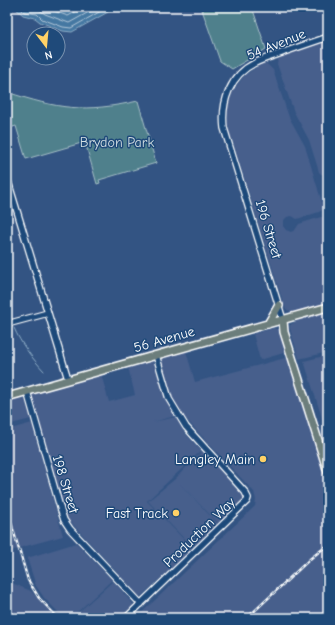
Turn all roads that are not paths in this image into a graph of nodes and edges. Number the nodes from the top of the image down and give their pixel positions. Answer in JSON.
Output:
{"nodes":[{"id":1,"x":328,"y":37,"type":"edge"},
{"id":2,"x":229,"y":146,"type":"joint"},
{"id":3,"x":7,"y":178,"type":"edge"},
{"id":4,"x":279,"y":305,"type":"junction"},
{"id":5,"x":328,"y":307,"type":"edge"},
{"id":6,"x":48,"y":313,"type":"junction"},
{"id":7,"x":283,"y":320,"type":"junction"},
{"id":8,"x":7,"y":324,"type":"edge"},
{"id":9,"x":268,"y":324,"type":"junction"},
{"id":10,"x":156,"y":355,"type":"junction"},
{"id":11,"x":68,"y":379,"type":"junction"},
{"id":12,"x":27,"y":391,"type":"junction"},
{"id":13,"x":7,"y":397,"type":"edge"},
{"id":14,"x":328,"y":458,"type":"edge"},
{"id":15,"x":328,"y":472,"type":"edge"},
{"id":16,"x":141,"y":604,"type":"junction"},
{"id":17,"x":126,"y":618,"type":"edge"}],
"edges":[{"from":1,"to":2,"type":"street","name":"54 Avenue"},
{"from":2,"to":4,"type":"street","name":"196 Street"},
{"from":3,"to":6,"type":"street"},
{"from":4,"to":7,"type":"street","name":"196 Street"},
{"from":4,"to":9,"type":"main road"},
{"from":5,"to":7,"type":"main road","name":"56 Avenue"},
{"from":6,"to":8,"type":"street"},
{"from":6,"to":11,"type":"street"},
{"from":7,"to":9,"type":"main road","name":"56 Avenue"},
{"from":7,"to":14,"type":"main road","name":"196 Street"},
{"from":7,"to":15,"type":"main road","name":"196 Street"},
{"from":9,"to":10,"type":"main road","name":"56 Avenue"},
{"from":10,"to":11,"type":"main road","name":"56 Avenue"},
{"from":10,"to":16,"type":"street","name":"Production Way"},
{"from":11,"to":12,"type":"main road","name":"56 Avenue"},
{"from":12,"to":13,"type":"main road","name":"56 Avenue"},
{"from":12,"to":16,"type":"street","name":"198 Street"},
{"from":16,"to":17,"type":"street","name":"Production Way"}]}
